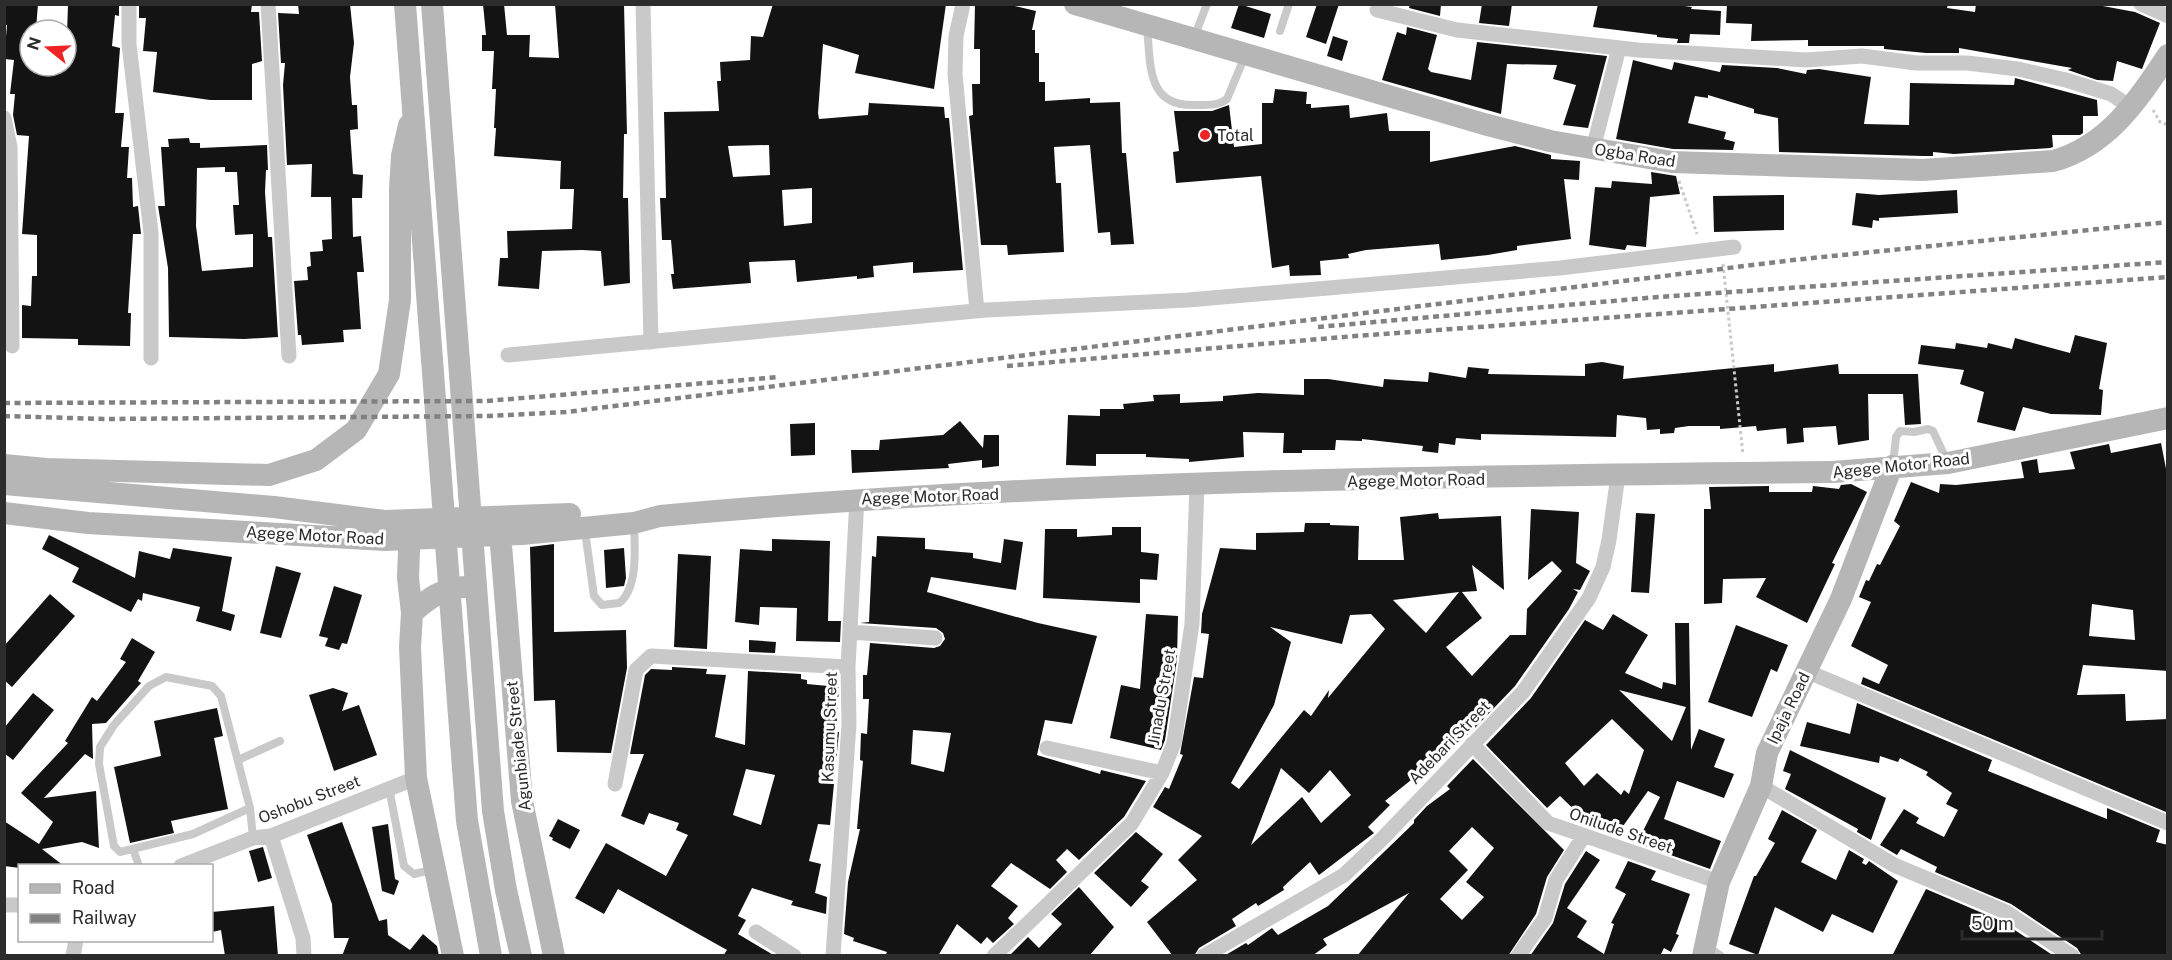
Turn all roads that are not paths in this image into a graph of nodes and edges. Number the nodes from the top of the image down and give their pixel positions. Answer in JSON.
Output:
{"nodes":[{"id":1,"x":129,"y":4,"type":"edge"},
{"id":2,"x":268,"y":4,"type":"edge"},
{"id":3,"x":405,"y":4,"type":"edge"},
{"id":4,"x":432,"y":4,"type":"edge"},
{"id":5,"x":643,"y":4,"type":"edge"},
{"id":6,"x":963,"y":4,"type":"edge"},
{"id":7,"x":1075,"y":4,"type":"edge"},
{"id":8,"x":1207,"y":4,"type":"edge"},
{"id":9,"x":1289,"y":4,"type":"edge"},
{"id":10,"x":2141,"y":4,"type":"edge"},
{"id":11,"x":1377,"y":10,"type":"dead end"},
{"id":12,"x":2168,"y":16,"type":"edge"},
{"id":13,"x":1147,"y":26,"type":"junction"},
{"id":14,"x":1280,"y":31,"type":"dead end"},
{"id":15,"x":1193,"y":39,"type":"junction"},
{"id":16,"x":1619,"y":48,"type":"junction"},
{"id":17,"x":2168,"y":54,"type":"edge"},
{"id":18,"x":1245,"y":55,"type":"junction"},
{"id":19,"x":414,"y":104,"type":"junction"},
{"id":20,"x":2132,"y":108,"type":"junction"},
{"id":21,"x":4,"y":118,"type":"edge"},
{"id":22,"x":1593,"y":149,"type":"junction"},
{"id":23,"x":1734,"y":247,"type":"dead end"},
{"id":24,"x":977,"y":311,"type":"junction"},
{"id":25,"x":651,"y":342,"type":"junction"},
{"id":26,"x":12,"y":346,"type":"dead end"},
{"id":27,"x":508,"y":355,"type":"dead end"},
{"id":28,"x":290,"y":356,"type":"dead end"},
{"id":29,"x":151,"y":358,"type":"dead end"},
{"id":30,"x":2168,"y":418,"type":"edge"},
{"id":31,"x":1948,"y":463,"type":"junction"},
{"id":32,"x":4,"y":465,"type":"edge"},
{"id":33,"x":1892,"y":466,"type":"junction"},
{"id":34,"x":1618,"y":475,"type":"junction"},
{"id":35,"x":4,"y":484,"type":"edge"},
{"id":36,"x":1197,"y":485,"type":"junction"},
{"id":37,"x":857,"y":498,"type":"junction"},
{"id":38,"x":4,"y":513,"type":"edge"},
{"id":39,"x":660,"y":516,"type":"junction"},
{"id":40,"x":634,"y":523,"type":"junction"},
{"id":41,"x":585,"y":527,"type":"junction"},
{"id":42,"x":409,"y":528,"type":"junction"},
{"id":43,"x":500,"y":533,"type":"junction"},
{"id":44,"x":507,"y":611,"type":"junction"},
{"id":45,"x":412,"y":613,"type":"junction"},
{"id":46,"x":850,"y":632,"type":"junction"},
{"id":47,"x":935,"y":638,"type":"dead end"},
{"id":48,"x":848,"y":667,"type":"junction"},
{"id":49,"x":1806,"y":671,"type":"junction"},
{"id":50,"x":280,"y":741,"type":"dead end"},
{"id":51,"x":1472,"y":744,"type":"junction"},
{"id":52,"x":1047,"y":748,"type":"dead end"},
{"id":53,"x":238,"y":760,"type":"junction"},
{"id":54,"x":1162,"y":773,"type":"junction"},
{"id":55,"x":416,"y":778,"type":"junction"},
{"id":56,"x":615,"y":784,"type":"dead end"},
{"id":57,"x":1761,"y":786,"type":"junction"},
{"id":58,"x":389,"y":788,"type":"junction"},
{"id":59,"x":250,"y":808,"type":"junction"},
{"id":60,"x":2168,"y":824,"type":"edge"},
{"id":61,"x":271,"y":836,"type":"junction"},
{"id":62,"x":1583,"y":837,"type":"junction"},
{"id":63,"x":253,"y":838,"type":"junction"},
{"id":64,"x":133,"y":849,"type":"junction"},
{"id":65,"x":138,"y":864,"type":"edge"},
{"id":66,"x":186,"y":864,"type":"edge"},
{"id":67,"x":433,"y":870,"type":"junction"},
{"id":68,"x":1719,"y":882,"type":"junction"},
{"id":69,"x":756,"y":932,"type":"dead end"},
{"id":70,"x":1710,"y":952,"type":"edge"},
{"id":71,"x":304,"y":956,"type":"edge"},
{"id":72,"x":453,"y":956,"type":"edge"},
{"id":73,"x":491,"y":956,"type":"edge"},
{"id":74,"x":520,"y":956,"type":"edge"},
{"id":75,"x":554,"y":956,"type":"edge"},
{"id":76,"x":794,"y":956,"type":"edge"},
{"id":77,"x":833,"y":956,"type":"edge"},
{"id":78,"x":994,"y":956,"type":"edge"},
{"id":79,"x":1204,"y":956,"type":"edge"},
{"id":80,"x":1518,"y":956,"type":"edge"},
{"id":81,"x":2072,"y":956,"type":"edge"}],
"edges":[{"from":1,"to":29,"type":"street"},
{"from":2,"to":28,"type":"street"},
{"from":3,"to":19,"type":"main road"},
{"from":4,"to":74,"type":"main road"},
{"from":5,"to":25,"type":"street"},
{"from":6,"to":24,"type":"street"},
{"from":7,"to":13,"type":"main road","name":"Ogba Road"},
{"from":8,"to":15,"type":"lane"},
{"from":9,"to":14,"type":"lane"},
{"from":10,"to":12,"type":"street"},
{"from":11,"to":16,"type":"street"},
{"from":13,"to":15,"type":"main road","name":"Ogba Road"},
{"from":13,"to":18,"type":"lane"},
{"from":15,"to":18,"type":"main road","name":"Ogba Road"},
{"from":16,"to":20,"type":"street"},
{"from":16,"to":22,"type":"street"},
{"from":17,"to":20,"type":"main road","name":"Ogba Road"},
{"from":18,"to":22,"type":"main road","name":"Ogba Road"},
{"from":19,"to":32,"type":"main road"},
{"from":19,"to":73,"type":"main road"},
{"from":20,"to":22,"type":"main road","name":"Ogba Road"},
{"from":21,"to":26,"type":"street"},
{"from":23,"to":24,"type":"street"},
{"from":24,"to":25,"type":"street"},
{"from":25,"to":27,"type":"street"},
{"from":30,"to":31,"type":"main road","name":"Agege Motor Road"},
{"from":31,"to":33,"type":"main road","name":"Agege Motor Road"},
{"from":31,"to":33,"type":"lane"},
{"from":33,"to":34,"type":"main road","name":"Agege Motor Road"},
{"from":33,"to":49,"type":"main road","name":"Ipaja Road"},
{"from":34,"to":36,"type":"main road","name":"Agege Motor Road"},
{"from":34,"to":51,"type":"street","name":"Adebari Street"},
{"from":35,"to":42,"type":"main road","name":"Agege Motor Road"},
{"from":36,"to":37,"type":"main road","name":"Agege Motor Road"},
{"from":36,"to":54,"type":"street","name":"Jinadu Street"},
{"from":37,"to":39,"type":"main road","name":"Agege Motor Road"},
{"from":37,"to":46,"type":"street","name":"Kasumu Street"},
{"from":38,"to":42,"type":"main road","name":"Agege Motor Road"},
{"from":39,"to":40,"type":"main road","name":"Agege Motor Road"},
{"from":39,"to":42,"type":"main road","name":"Agege Motor Road"},
{"from":40,"to":41,"type":"main road","name":"Agege Motor Road"},
{"from":40,"to":41,"type":"lane"},
{"from":41,"to":43,"type":"main road","name":"Agege Motor Road"},
{"from":42,"to":43,"type":"main road","name":"Agege Motor Road"},
{"from":42,"to":45,"type":"main road"},
{"from":43,"to":44,"type":"main road","name":"Agunbiade Street"},
{"from":44,"to":45,"type":"main road"},
{"from":44,"to":75,"type":"main road","name":"Agunbiade Street"},
{"from":45,"to":55,"type":"main road"},
{"from":46,"to":47,"type":"street"},
{"from":46,"to":48,"type":"street","name":"Kasumu Street"},
{"from":48,"to":56,"type":"street"},
{"from":48,"to":77,"type":"street","name":"Kasumu Street"},
{"from":49,"to":57,"type":"main road","name":"Ipaja Road"},
{"from":49,"to":60,"type":"street"},
{"from":50,"to":53,"type":"lane"},
{"from":51,"to":62,"type":"street","name":"Onilude Street"},
{"from":51,"to":79,"type":"street","name":"Adebari Street"},
{"from":52,"to":54,"type":"street"},
{"from":53,"to":59,"type":"lane"},
{"from":53,"to":64,"type":"lane"},
{"from":54,"to":78,"type":"street","name":"Jinadu Street"},
{"from":55,"to":58,"type":"street","name":"Oshobu Street"},
{"from":55,"to":67,"type":"main road"},
{"from":57,"to":68,"type":"main road","name":"Ipaja Road"},
{"from":57,"to":81,"type":"street"},
{"from":58,"to":61,"type":"street","name":"Oshobu Street"},
{"from":58,"to":67,"type":"lane"},
{"from":59,"to":63,"type":"lane"},
{"from":59,"to":64,"type":"lane"},
{"from":61,"to":63,"type":"street","name":"Oshobu Street"},
{"from":61,"to":71,"type":"street"},
{"from":62,"to":68,"type":"street","name":"Onilude Street"},
{"from":62,"to":80,"type":"street"},
{"from":63,"to":66,"type":"street","name":"Oshobu Street"},
{"from":64,"to":65,"type":"lane"},
{"from":67,"to":72,"type":"main road"},
{"from":68,"to":70,"type":"main road","name":"Ipaja Road"},
{"from":69,"to":76,"type":"street"}]}
